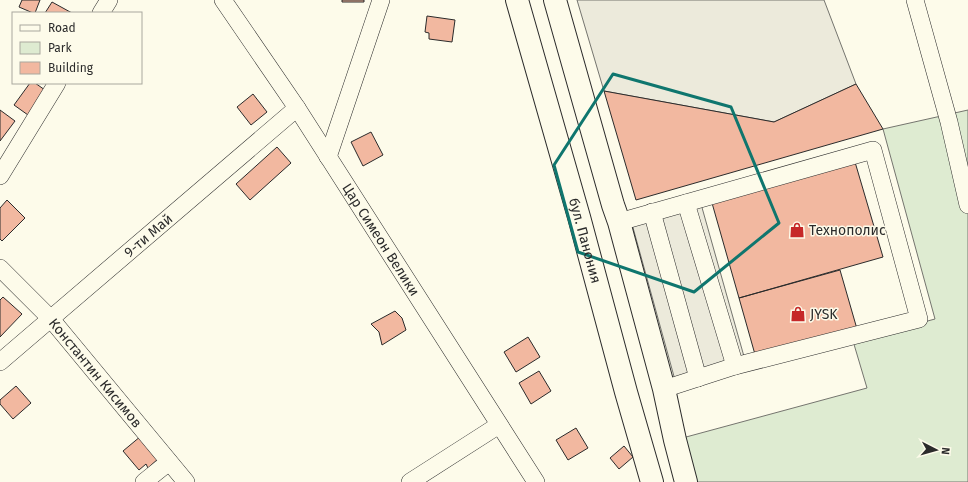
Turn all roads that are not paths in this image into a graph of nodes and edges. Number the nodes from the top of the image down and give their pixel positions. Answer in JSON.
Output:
{"nodes":[{"id":1,"x":108,"y":0,"type":"edge"},
{"id":2,"x":223,"y":0,"type":"edge"},
{"id":3,"x":381,"y":0,"type":"edge"},
{"id":4,"x":517,"y":0,"type":"edge"},
{"id":5,"x":556,"y":0,"type":"edge"},
{"id":6,"x":915,"y":0,"type":"edge"},
{"id":7,"x":101,"y":12,"type":"edge"},
{"id":8,"x":57,"y":84,"type":"edge"},
{"id":9,"x":297,"y":108,"type":"junction"},
{"id":10,"x":328,"y":157,"type":"junction"},
{"id":11,"x":0,"y":176,"type":"edge"},
{"id":12,"x":686,"y":203,"type":"junction"},
{"id":13,"x":968,"y":204,"type":"edge"},
{"id":14,"x":652,"y":212,"type":"junction"},
{"id":15,"x":619,"y":222,"type":"junction"},
{"id":16,"x":0,"y":268,"type":"edge"},
{"id":17,"x":51,"y":319,"type":"junction"},
{"id":18,"x":0,"y":362,"type":"edge"},
{"id":19,"x":735,"y":366,"type":"junction"},
{"id":20,"x":698,"y":378,"type":"junction"},
{"id":21,"x":664,"y":389,"type":"junction"},
{"id":22,"x":500,"y":425,"type":"junction"},
{"id":23,"x":169,"y":462,"type":"junction"},
{"id":24,"x":144,"y":482,"type":"edge"},
{"id":25,"x":186,"y":482,"type":"edge"},
{"id":26,"x":410,"y":482,"type":"edge"},
{"id":27,"x":536,"y":482,"type":"edge"},
{"id":28,"x":652,"y":482,"type":"edge"},
{"id":29,"x":686,"y":482,"type":"edge"}],
"edges":[{"from":1,"to":7,"type":"street"},
{"from":2,"to":9,"type":"street","name":"Цар Симеон Велики"},
{"from":3,"to":10,"type":"street"},
{"from":4,"to":28,"type":"main road","name":"бул. Панония"},
{"from":5,"to":15,"type":"main road"},
{"from":6,"to":13,"type":"street"},
{"from":8,"to":11,"type":"street"},
{"from":9,"to":10,"type":"street","name":"Цар Симеон Велики"},
{"from":9,"to":17,"type":"street","name":"9-ти Май"},
{"from":10,"to":22,"type":"street","name":"Цар Симеон Велики"},
{"from":12,"to":14,"type":"street"},
{"from":12,"to":19,"type":"street"},
{"from":12,"to":19,"type":"street"},
{"from":14,"to":15,"type":"street"},
{"from":14,"to":20,"type":"street"},
{"from":15,"to":21,"type":"main road"},
{"from":16,"to":17,"type":"street","name":"Константин Кисимов"},
{"from":17,"to":18,"type":"street","name":"9-ти Май"},
{"from":17,"to":23,"type":"street","name":"Константин Кисимов"},
{"from":19,"to":20,"type":"street"},
{"from":20,"to":21,"type":"street"},
{"from":21,"to":29,"type":"main road"},
{"from":22,"to":26,"type":"street"},
{"from":22,"to":27,"type":"street","name":"Цар Симеон Велики"},
{"from":23,"to":24,"type":"street"},
{"from":23,"to":25,"type":"street","name":"Константин Кисимов"}]}
